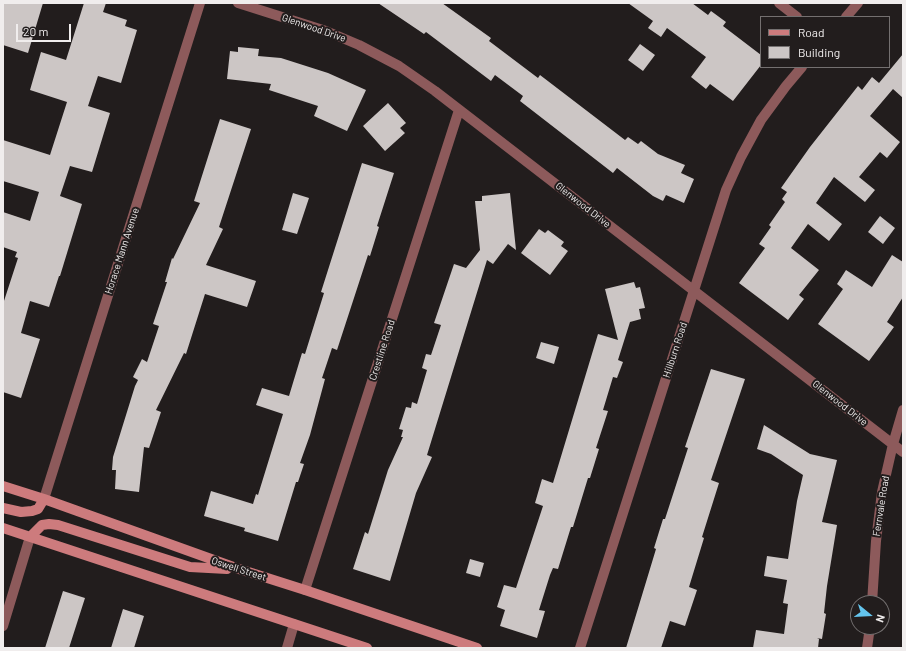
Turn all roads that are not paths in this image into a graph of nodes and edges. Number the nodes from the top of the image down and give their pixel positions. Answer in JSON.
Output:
{"nodes":[{"id":1,"x":200,"y":3,"type":"edge"},
{"id":2,"x":238,"y":3,"type":"edge"},
{"id":3,"x":779,"y":3,"type":"edge"},
{"id":4,"x":858,"y":3,"type":"edge"},
{"id":5,"x":797,"y":16,"type":"edge"},
{"id":6,"x":847,"y":16,"type":"edge"},
{"id":7,"x":801,"y":68,"type":"edge"},
{"id":8,"x":459,"y":110,"type":"junction"},
{"id":9,"x":693,"y":290,"type":"junction"},
{"id":10,"x":903,"y":410,"type":"edge"},
{"id":11,"x":893,"y":444,"type":"junction"},
{"id":12,"x":903,"y":452,"type":"edge"},
{"id":13,"x":3,"y":486,"type":"edge"},
{"id":14,"x":44,"y":499,"type":"junction"},
{"id":15,"x":3,"y":508,"type":"edge"},
{"id":16,"x":3,"y":528,"type":"edge"},
{"id":17,"x":30,"y":537,"type":"junction"},
{"id":18,"x":239,"y":570,"type":"junction"},
{"id":19,"x":306,"y":590,"type":"junction"},
{"id":20,"x":872,"y":595,"type":"edge"},
{"id":21,"x":294,"y":624,"type":"junction"},
{"id":22,"x":3,"y":626,"type":"edge"},
{"id":23,"x":868,"y":635,"type":"edge"},
{"id":24,"x":287,"y":648,"type":"edge"},
{"id":25,"x":367,"y":648,"type":"edge"},
{"id":26,"x":477,"y":648,"type":"edge"},
{"id":27,"x":580,"y":648,"type":"edge"},
{"id":28,"x":866,"y":648,"type":"edge"}],
"edges":[{"from":1,"to":14,"type":"street","name":"Horace Mann Avenue"},
{"from":2,"to":8,"type":"street","name":"Glenwood Drive"},
{"from":3,"to":5,"type":"street"},
{"from":4,"to":6,"type":"street"},
{"from":7,"to":9,"type":"street","name":"Hillburn Road"},
{"from":8,"to":9,"type":"street","name":"Glenwood Drive"},
{"from":8,"to":19,"type":"street","name":"Crestline Road"},
{"from":9,"to":11,"type":"street","name":"Glenwood Drive"},
{"from":9,"to":27,"type":"street","name":"Hillburn Road"},
{"from":10,"to":11,"type":"street","name":"Fernvale Road"},
{"from":11,"to":12,"type":"street","name":"Glenwood Drive"},
{"from":11,"to":20,"type":"street","name":"Fernvale Road"},
{"from":13,"to":14,"type":"main road","name":"Oswell Street"},
{"from":14,"to":15,"type":"main road"},
{"from":14,"to":18,"type":"main road","name":"Oswell Street"},
{"from":16,"to":17,"type":"main road"},
{"from":17,"to":18,"type":"main road"},
{"from":17,"to":21,"type":"main road"},
{"from":17,"to":22,"type":"street"},
{"from":18,"to":19,"type":"main road","name":"Oswell Street"},
{"from":19,"to":26,"type":"main road","name":"Oswell Street"},
{"from":21,"to":24,"type":"street"},
{"from":21,"to":25,"type":"main road"},
{"from":23,"to":28,"type":"street"}]}
